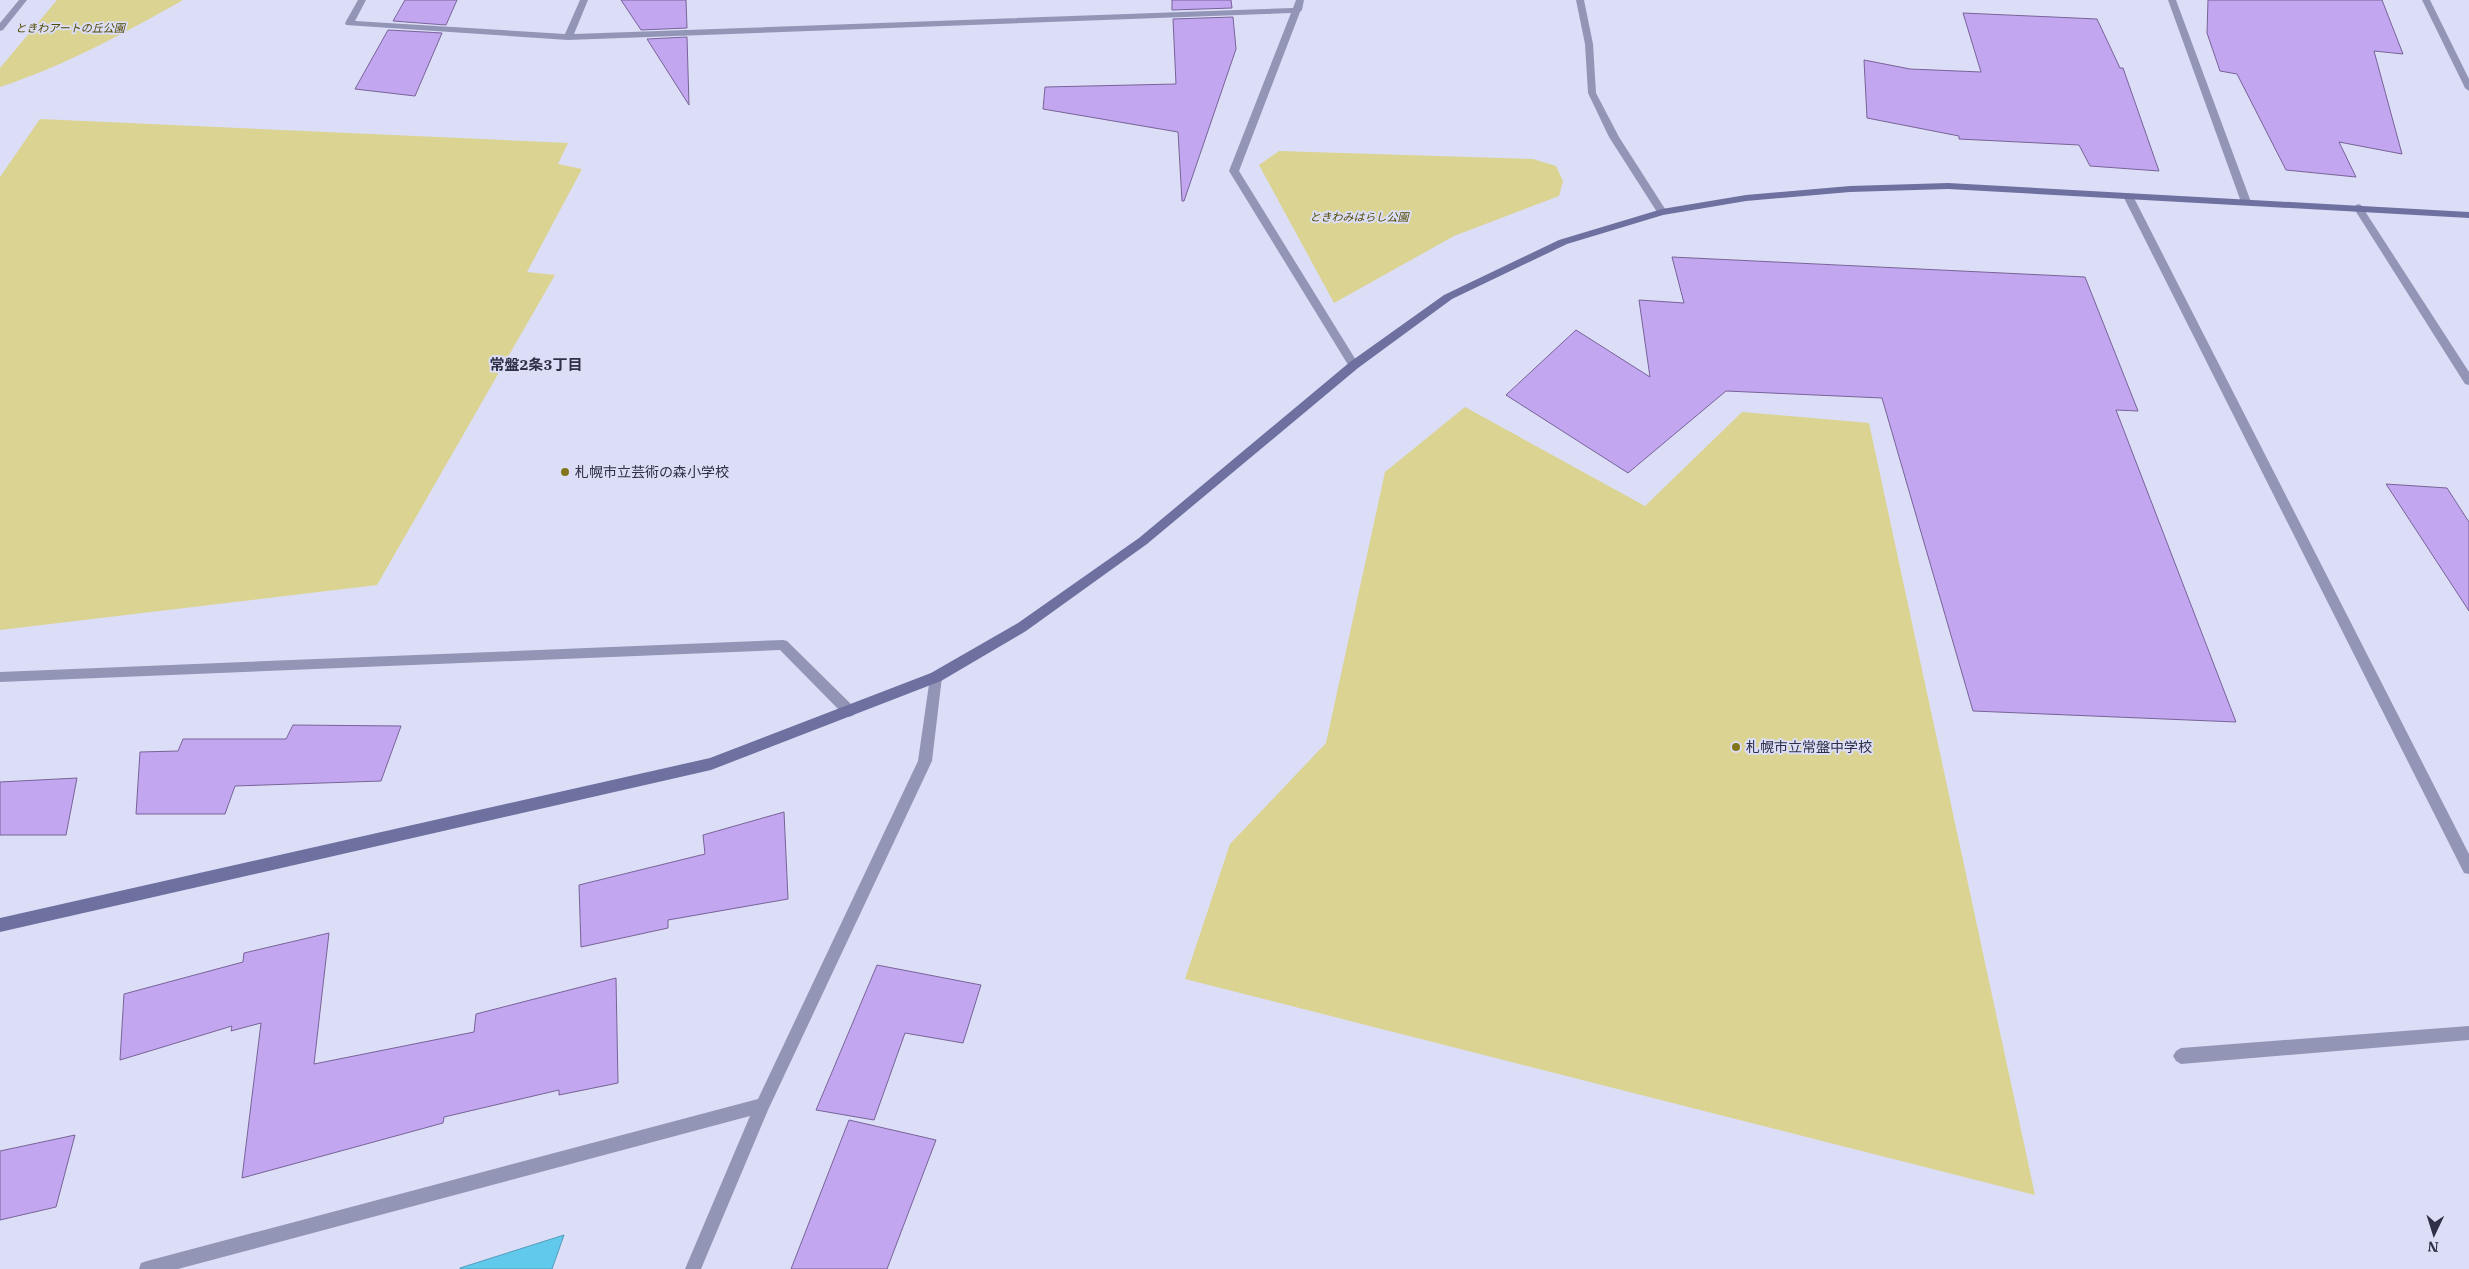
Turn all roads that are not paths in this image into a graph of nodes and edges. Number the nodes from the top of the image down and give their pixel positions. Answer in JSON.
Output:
{"nodes":[{"id":1,"x":23,"y":0,"type":"edge"},
{"id":2,"x":362,"y":0,"type":"edge"},
{"id":3,"x":584,"y":0,"type":"edge"},
{"id":4,"x":1580,"y":0,"type":"edge"},
{"id":5,"x":2172,"y":0,"type":"edge"},
{"id":6,"x":2426,"y":0,"type":"edge"},
{"id":7,"x":1299,"y":5,"type":"edge"},
{"id":8,"x":0,"y":28,"type":"edge"},
{"id":9,"x":568,"y":37,"type":"junction"},
{"id":10,"x":2469,"y":88,"type":"edge"},
{"id":11,"x":2128,"y":196,"type":"junction"},
{"id":12,"x":2246,"y":202,"type":"junction"},
{"id":13,"x":2358,"y":207,"type":"junction"},
{"id":14,"x":1662,"y":212,"type":"junction"},
{"id":15,"x":2469,"y":215,"type":"edge"},
{"id":16,"x":1354,"y":365,"type":"junction"},
{"id":17,"x":2469,"y":381,"type":"edge"},
{"id":18,"x":0,"y":677,"type":"edge"},
{"id":19,"x":936,"y":677,"type":"junction"},
{"id":20,"x":849,"y":711,"type":"junction"},
{"id":21,"x":2468,"y":862,"type":"edge"},
{"id":22,"x":0,"y":925,"type":"edge"},
{"id":23,"x":2469,"y":1034,"type":"edge"},
{"id":24,"x":2181,"y":1056,"type":"dead end"},
{"id":25,"x":763,"y":1105,"type":"junction"},
{"id":26,"x":147,"y":1269,"type":"edge"},
{"id":27,"x":693,"y":1269,"type":"edge"}],
"edges":[{"from":1,"to":8,"type":"street"},
{"from":2,"to":9,"type":"street"},
{"from":3,"to":9,"type":"street"},
{"from":4,"to":14,"type":"street"},
{"from":5,"to":12,"type":"street"},
{"from":6,"to":10,"type":"street"},
{"from":7,"to":9,"type":"street"},
{"from":7,"to":16,"type":"street"},
{"from":11,"to":12,"type":"street"},
{"from":11,"to":14,"type":"street"},
{"from":11,"to":21,"type":"street"},
{"from":12,"to":13,"type":"street"},
{"from":13,"to":15,"type":"street"},
{"from":13,"to":17,"type":"street"},
{"from":14,"to":16,"type":"street"},
{"from":16,"to":19,"type":"street"},
{"from":18,"to":20,"type":"street"},
{"from":19,"to":20,"type":"street"},
{"from":19,"to":25,"type":"street"},
{"from":20,"to":22,"type":"street"},
{"from":23,"to":24,"type":"street"},
{"from":25,"to":26,"type":"street"},
{"from":25,"to":27,"type":"street"}]}
